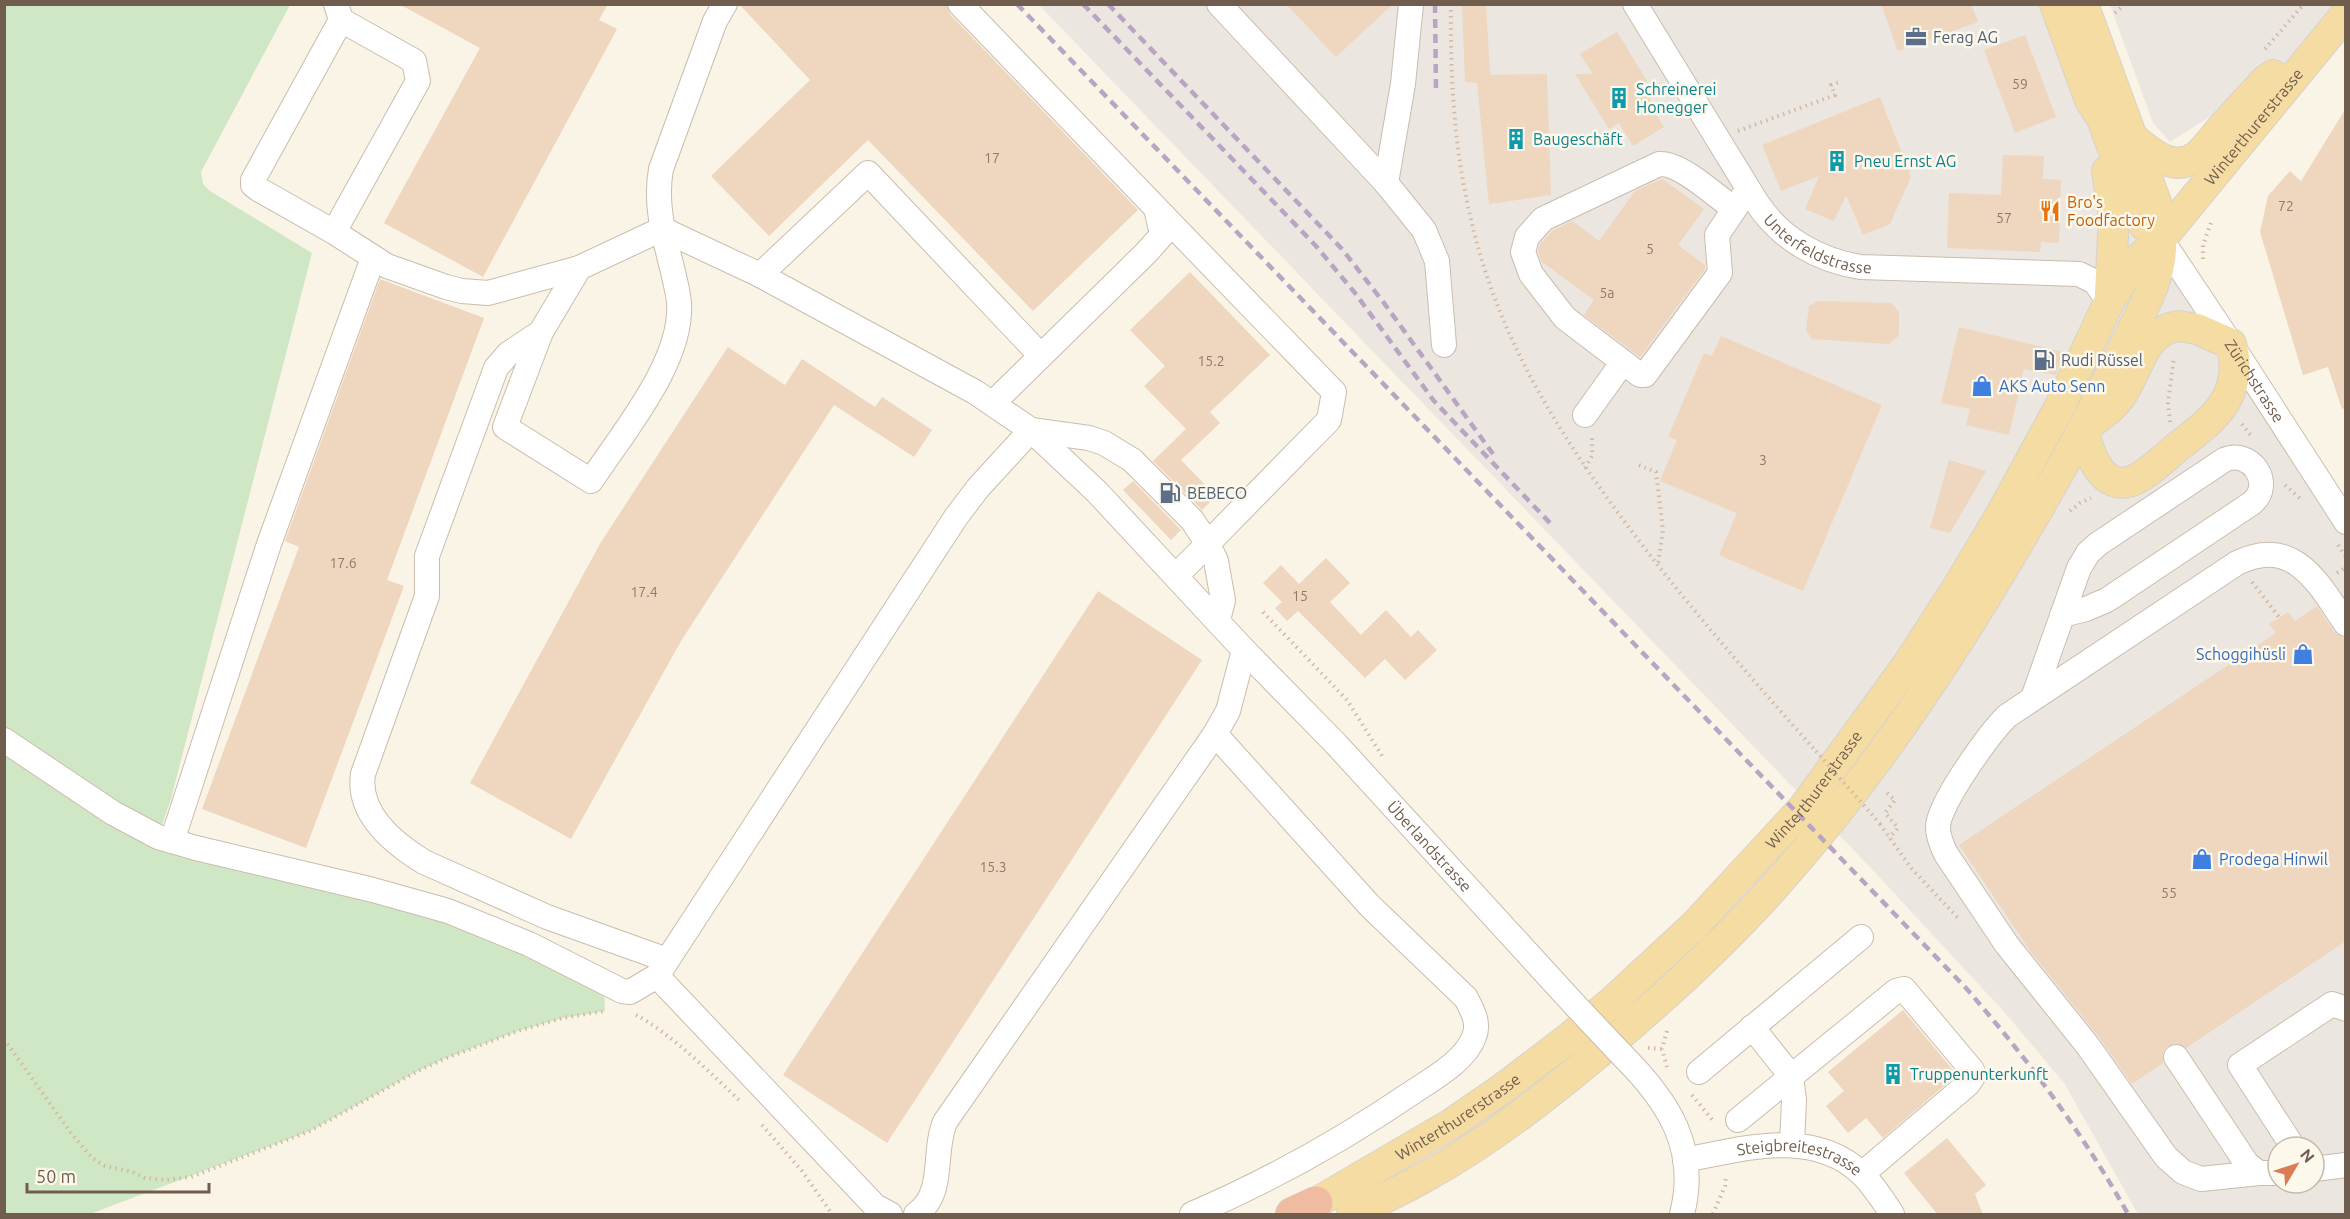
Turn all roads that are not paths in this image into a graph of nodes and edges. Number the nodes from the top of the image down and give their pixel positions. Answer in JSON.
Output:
{"nodes":[{"id":1,"x":725,"y":4,"type":"edge"},
{"id":2,"x":960,"y":4,"type":"edge"},
{"id":3,"x":1219,"y":4,"type":"edge"},
{"id":4,"x":1411,"y":4,"type":"edge"},
{"id":5,"x":1635,"y":4,"type":"edge"},
{"id":6,"x":2055,"y":4,"type":"edge"},
{"id":7,"x":2083,"y":4,"type":"edge"},
{"id":8,"x":339,"y":12,"type":"edge"},
{"id":9,"x":2346,"y":14,"type":"edge"},
{"id":10,"x":2314,"y":51,"type":"junction"},
{"id":11,"x":2090,"y":100,"type":"junction"},
{"id":12,"x":2132,"y":136,"type":"junction"},
{"id":13,"x":1386,"y":183,"type":"junction"},
{"id":14,"x":1748,"y":189,"type":"junction"},
{"id":15,"x":1156,"y":208,"type":"junction"},
{"id":16,"x":1734,"y":209,"type":"junction"},
{"id":17,"x":662,"y":229,"type":"junction"},
{"id":18,"x":334,"y":231,"type":"junction"},
{"id":19,"x":2161,"y":239,"type":"junction"},
{"id":20,"x":373,"y":258,"type":"junction"},
{"id":21,"x":579,"y":268,"type":"junction"},
{"id":22,"x":760,"y":275,"type":"junction"},
{"id":23,"x":2109,"y":302,"type":"junction"},
{"id":24,"x":541,"y":332,"type":"junction"},
{"id":25,"x":2231,"y":344,"type":"junction"},
{"id":26,"x":1444,"y":345,"type":"dead end"},
{"id":27,"x":1041,"y":356,"type":"junction"},
{"id":28,"x":1623,"y":362,"type":"junction"},
{"id":29,"x":993,"y":403,"type":"junction"},
{"id":30,"x":1585,"y":415,"type":"road end"},
{"id":31,"x":2084,"y":428,"type":"junction"},
{"id":32,"x":1030,"y":430,"type":"junction"},
{"id":33,"x":2346,"y":522,"type":"edge"},
{"id":34,"x":1208,"y":544,"type":"junction"},
{"id":35,"x":1176,"y":576,"type":"junction"},
{"id":36,"x":2062,"y":615,"type":"junction"},
{"id":37,"x":1218,"y":620,"type":"junction"},
{"id":38,"x":2346,"y":624,"type":"edge"},
{"id":39,"x":1244,"y":650,"type":"junction"},
{"id":40,"x":2033,"y":698,"type":"junction"},
{"id":41,"x":1215,"y":734,"type":"junction"},
{"id":42,"x":4,"y":740,"type":"edge"},
{"id":43,"x":165,"y":839,"type":"junction"},
{"id":44,"x":1861,"y":937,"type":"dead end"},
{"id":45,"x":662,"y":968,"type":"junction"},
{"id":46,"x":2346,"y":1009,"type":"edge"},
{"id":47,"x":1752,"y":1027,"type":"junction"},
{"id":48,"x":2176,"y":1057,"type":"dead end"},
{"id":49,"x":1698,"y":1072,"type":"dead end"},
{"id":50,"x":1791,"y":1076,"type":"junction"},
{"id":51,"x":1738,"y":1120,"type":"dead end"},
{"id":52,"x":2285,"y":1135,"type":"edge"},
{"id":53,"x":1792,"y":1144,"type":"junction"},
{"id":54,"x":1685,"y":1160,"type":"junction"},
{"id":55,"x":2346,"y":1165,"type":"edge"},
{"id":56,"x":2326,"y":1168,"type":"edge"},
{"id":57,"x":2266,"y":1172,"type":"edge"},
{"id":58,"x":2266,"y":1173,"type":"edge"},
{"id":59,"x":1862,"y":1174,"type":"junction"},
{"id":60,"x":1425,"y":1177,"type":"junction"},
{"id":61,"x":1312,"y":1212,"type":"edge"},
{"id":62,"x":890,"y":1215,"type":"edge"},
{"id":63,"x":916,"y":1215,"type":"edge"},
{"id":64,"x":1192,"y":1215,"type":"edge"},
{"id":65,"x":1352,"y":1215,"type":"edge"},
{"id":66,"x":1391,"y":1215,"type":"edge"},
{"id":67,"x":1682,"y":1215,"type":"edge"},
{"id":68,"x":1892,"y":1215,"type":"edge"}],
"edges":[{"from":1,"to":17,"type":"street"},
{"from":2,"to":15,"type":"street"},
{"from":3,"to":13,"type":"street"},
{"from":4,"to":13,"type":"street"},
{"from":5,"to":14,"type":"street","name":"Unterfeldstrasse"},
{"from":6,"to":11,"type":"main road","name":"Zürichstrasse"},
{"from":7,"to":12,"type":"main road","name":"Zürichstrasse"},
{"from":8,"to":18,"type":"street"},
{"from":8,"to":18,"type":"street"},
{"from":9,"to":10,"type":"main road","name":"Winterthurerstrasse"},
{"from":10,"to":12,"type":"main road"},
{"from":10,"to":19,"type":"main road","name":"Winterthurerstrasse"},
{"from":11,"to":19,"type":"main road","name":"Zürichstrasse"},
{"from":11,"to":23,"type":"main road"},
{"from":12,"to":19,"type":"main road","name":"Zürichstrasse"},
{"from":13,"to":26,"type":"street"},
{"from":14,"to":16,"type":"street"},
{"from":14,"to":23,"type":"street","name":"Unterfeldstrasse"},
{"from":15,"to":27,"type":"street"},
{"from":15,"to":34,"type":"street"},
{"from":16,"to":28,"type":"street"},
{"from":16,"to":28,"type":"street"},
{"from":17,"to":21,"type":"street"},
{"from":17,"to":22,"type":"street","name":"Überlandstrasse"},
{"from":17,"to":24,"type":"street"},
{"from":18,"to":20,"type":"street"},
{"from":19,"to":23,"type":"main road","name":"Winterthurerstrasse"},
{"from":19,"to":25,"type":"street","name":"Zürichstrasse"},
{"from":19,"to":31,"type":"main road","name":"Winterthurerstrasse"},
{"from":20,"to":21,"type":"street"},
{"from":20,"to":43,"type":"street"},
{"from":21,"to":24,"type":"street"},
{"from":22,"to":27,"type":"street"},
{"from":22,"to":29,"type":"street","name":"Überlandstrasse"},
{"from":23,"to":61,"type":"main road","name":"Winterthurerstrasse"},
{"from":24,"to":45,"type":"street"},
{"from":25,"to":31,"type":"main road"},
{"from":25,"to":31,"type":"main road"},
{"from":25,"to":33,"type":"street","name":"Zürichstrasse"},
{"from":27,"to":29,"type":"street"},
{"from":28,"to":30,"type":"street"},
{"from":29,"to":32,"type":"street","name":"Überlandstrasse"},
{"from":31,"to":60,"type":"main road","name":"Winterthurerstrasse"},
{"from":32,"to":34,"type":"street"},
{"from":32,"to":35,"type":"street","name":"Überlandstrasse"},
{"from":32,"to":45,"type":"street"},
{"from":34,"to":35,"type":"street"},
{"from":34,"to":37,"type":"street"},
{"from":35,"to":37,"type":"street","name":"Überlandstrasse"},
{"from":36,"to":36,"type":"street"},
{"from":36,"to":40,"type":"street"},
{"from":37,"to":39,"type":"street","name":"Überlandstrasse"},
{"from":38,"to":40,"type":"street"},
{"from":39,"to":41,"type":"street"},
{"from":39,"to":54,"type":"street","name":"Überlandstrasse","bridge":true},
{"from":40,"to":58,"type":"street"},
{"from":41,"to":63,"type":"street"},
{"from":41,"to":64,"type":"street"},
{"from":42,"to":43,"type":"street"},
{"from":43,"to":45,"type":"street"},
{"from":44,"to":47,"type":"street"},
{"from":45,"to":62,"type":"street"},
{"from":46,"to":52,"type":"street"},
{"from":47,"to":49,"type":"street"},
{"from":47,"to":50,"type":"street"},
{"from":48,"to":57,"type":"street"},
{"from":50,"to":51,"type":"street"},
{"from":50,"to":53,"type":"street"},
{"from":50,"to":59,"type":"street"},
{"from":53,"to":54,"type":"street","name":"Steigbreitestrasse"},
{"from":53,"to":59,"type":"street","name":"Steigbreitestrasse"},
{"from":54,"to":67,"type":"street"},
{"from":55,"to":56,"type":"street"},
{"from":59,"to":68,"type":"street","name":"Steigbreitestrasse"},
{"from":60,"to":65,"type":"main road","name":"Winterthurerstrasse"},
{"from":60,"to":66,"type":"main road"}]}
